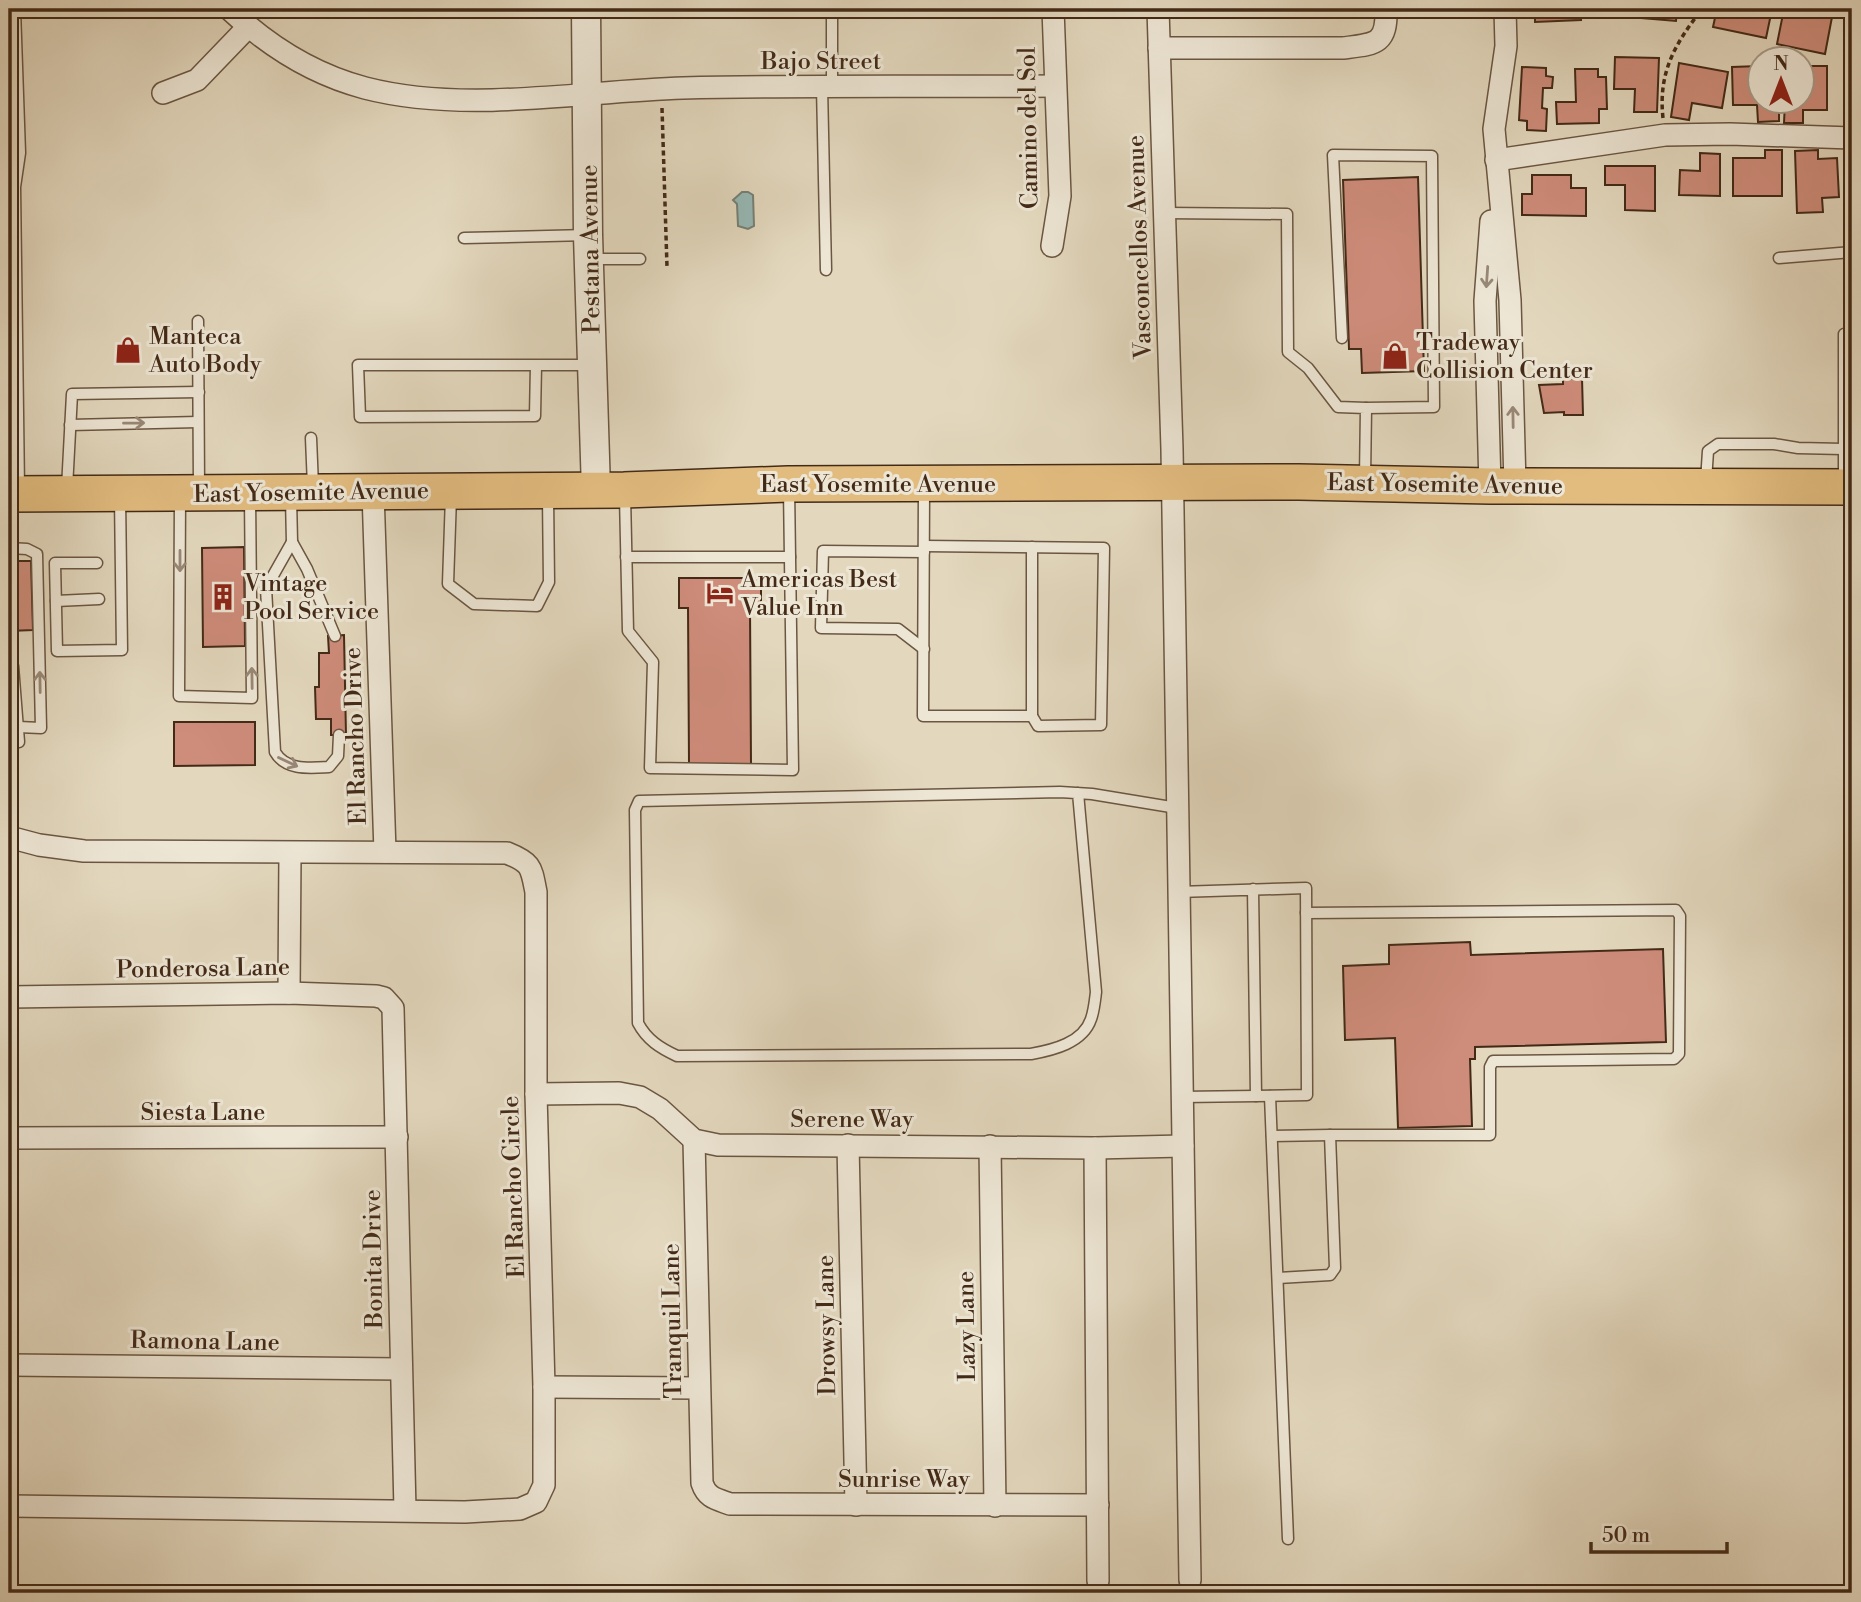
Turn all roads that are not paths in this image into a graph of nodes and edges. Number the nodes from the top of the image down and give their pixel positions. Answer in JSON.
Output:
{"nodes":[{"id":1,"x":15,"y":9,"type":"edge"},
{"id":2,"x":229,"y":9,"type":"edge"},
{"id":3,"x":586,"y":9,"type":"edge"},
{"id":4,"x":832,"y":9,"type":"edge"},
{"id":5,"x":1053,"y":9,"type":"edge"},
{"id":6,"x":1158,"y":9,"type":"edge"},
{"id":7,"x":1386,"y":9,"type":"edge"},
{"id":8,"x":1505,"y":9,"type":"edge"},
{"id":9,"x":248,"y":27,"type":"junction"},
{"id":10,"x":1159,"y":48,"type":"junction"},
{"id":11,"x":1055,"y":86,"type":"junction"},
{"id":12,"x":827,"y":87,"type":"junction"},
{"id":13,"x":163,"y":93,"type":"dead end"},
{"id":14,"x":588,"y":93,"type":"junction"},
{"id":15,"x":1852,"y":138,"type":"edge"},
{"id":16,"x":1496,"y":160,"type":"junction"},
{"id":17,"x":12,"y":179,"type":"edge"},
{"id":18,"x":1165,"y":214,"type":"junction"},
{"id":19,"x":464,"y":238,"type":"dead end"},
{"id":20,"x":12,"y":243,"type":"edge"},
{"id":21,"x":1052,"y":246,"type":"dead end"},
{"id":22,"x":589,"y":247,"type":"junction"},
{"id":23,"x":1852,"y":253,"type":"edge"},
{"id":24,"x":1779,"y":258,"type":"dead end"},
{"id":25,"x":640,"y":259,"type":"dead end"},
{"id":26,"x":826,"y":270,"type":"dead end"},
{"id":27,"x":13,"y":299,"type":"edge"},
{"id":28,"x":198,"y":321,"type":"dead end"},
{"id":29,"x":1844,"y":334,"type":"dead end"},
{"id":30,"x":1342,"y":338,"type":"dead end"},
{"id":31,"x":536,"y":365,"type":"junction"},
{"id":32,"x":593,"y":365,"type":"junction"},
{"id":33,"x":199,"y":392,"type":"junction"},
{"id":34,"x":1366,"y":408,"type":"junction"},
{"id":35,"x":198,"y":422,"type":"junction"},
{"id":36,"x":70,"y":425,"type":"junction"},
{"id":37,"x":311,"y":438,"type":"dead end"},
{"id":38,"x":1843,"y":449,"type":"junction"},
{"id":39,"x":924,"y":483,"type":"junction"},
{"id":40,"x":1173,"y":483,"type":"junction"},
{"id":41,"x":788,"y":484,"type":"junction"},
{"id":42,"x":1366,"y":484,"type":"junction"},
{"id":43,"x":1503,"y":486,"type":"junction"},
{"id":44,"x":1706,"y":487,"type":"junction"},
{"id":45,"x":1848,"y":487,"type":"edge"},
{"id":46,"x":610,"y":489,"type":"junction"},
{"id":47,"x":451,"y":490,"type":"junction"},
{"id":48,"x":548,"y":490,"type":"junction"},
{"id":49,"x":250,"y":492,"type":"junction"},
{"id":50,"x":302,"y":492,"type":"junction"},
{"id":51,"x":373,"y":492,"type":"junction"},
{"id":52,"x":189,"y":493,"type":"junction"},
{"id":53,"x":120,"y":494,"type":"junction"},
{"id":54,"x":14,"y":495,"type":"edge"},
{"id":55,"x":67,"y":495,"type":"junction"},
{"id":56,"x":292,"y":542,"type":"junction"},
{"id":57,"x":1032,"y":547,"type":"junction"},
{"id":58,"x":9,"y":548,"type":"edge"},
{"id":59,"x":924,"y":549,"type":"junction"},
{"id":60,"x":626,"y":556,"type":"junction"},
{"id":61,"x":790,"y":557,"type":"junction"},
{"id":62,"x":97,"y":563,"type":"dead end"},
{"id":63,"x":99,"y":599,"type":"dead end"},
{"id":64,"x":55,"y":601,"type":"junction"},
{"id":65,"x":335,"y":636,"type":"dead end"},
{"id":66,"x":924,"y":649,"type":"junction"},
{"id":67,"x":9,"y":666,"type":"edge"},
{"id":68,"x":1032,"y":716,"type":"junction"},
{"id":69,"x":18,"y":727,"type":"junction"},
{"id":70,"x":340,"y":735,"type":"dead end"},
{"id":71,"x":9,"y":737,"type":"edge"},
{"id":72,"x":1078,"y":793,"type":"junction"},
{"id":73,"x":1177,"y":808,"type":"junction"},
{"id":74,"x":9,"y":837,"type":"edge"},
{"id":75,"x":385,"y":852,"type":"junction"},
{"id":76,"x":290,"y":853,"type":"junction"},
{"id":77,"x":1253,"y":889,"type":"junction"},
{"id":78,"x":1178,"y":892,"type":"junction"},
{"id":79,"x":1306,"y":913,"type":"junction"},
{"id":80,"x":289,"y":993,"type":"junction"},
{"id":81,"x":9,"y":997,"type":"edge"},
{"id":82,"x":393,"y":1008,"type":"joint"},
{"id":83,"x":536,"y":1094,"type":"junction"},
{"id":84,"x":1256,"y":1096,"type":"junction"},
{"id":85,"x":1270,"y":1096,"type":"junction"},
{"id":86,"x":1182,"y":1097,"type":"junction"},
{"id":87,"x":1329,"y":1135,"type":"junction"},
{"id":88,"x":1272,"y":1136,"type":"junction"},
{"id":89,"x":397,"y":1137,"type":"junction"},
{"id":90,"x":9,"y":1138,"type":"edge"},
{"id":91,"x":694,"y":1140,"type":"junction"},
{"id":92,"x":848,"y":1145,"type":"junction"},
{"id":93,"x":990,"y":1146,"type":"junction"},
{"id":94,"x":1182,"y":1146,"type":"junction"},
{"id":95,"x":1095,"y":1148,"type":"junction"},
{"id":96,"x":1278,"y":1278,"type":"junction"},
{"id":97,"x":9,"y":1365,"type":"edge"},
{"id":98,"x":401,"y":1369,"type":"junction"},
{"id":99,"x":544,"y":1387,"type":"junction"},
{"id":100,"x":699,"y":1388,"type":"junction"},
{"id":101,"x":711,"y":1498,"type":"joint"},
{"id":102,"x":856,"y":1505,"type":"junction"},
{"id":103,"x":1098,"y":1505,"type":"junction"},
{"id":104,"x":9,"y":1506,"type":"edge"},
{"id":105,"x":995,"y":1506,"type":"junction"},
{"id":106,"x":405,"y":1510,"type":"junction"},
{"id":107,"x":1288,"y":1539,"type":"dead end"},
{"id":108,"x":1098,"y":1581,"type":"dead end"},
{"id":109,"x":1190,"y":1587,"type":"edge"}],
"edges":[{"from":1,"to":17,"type":"lane"},
{"from":2,"to":9,"type":"street","name":"Bajo Street"},
{"from":3,"to":14,"type":"street","name":"Pestana Avenue"},
{"from":4,"to":12,"type":"lane"},
{"from":5,"to":11,"type":"street","name":"Camino del Sol"},
{"from":6,"to":10,"type":"street","name":"Vasconcellos Avenue"},
{"from":7,"to":10,"type":"street"},
{"from":8,"to":16,"type":"street"},
{"from":9,"to":13,"type":"street"},
{"from":9,"to":14,"type":"street","name":"Bajo Street"},
{"from":10,"to":18,"type":"street","name":"Vasconcellos Avenue"},
{"from":11,"to":12,"type":"street","name":"Bajo Street"},
{"from":11,"to":21,"type":"street","name":"Camino del Sol"},
{"from":12,"to":14,"type":"street","name":"Bajo Street"},
{"from":12,"to":26,"type":"lane"},
{"from":14,"to":22,"type":"street","name":"Pestana Avenue"},
{"from":15,"to":16,"type":"street"},
{"from":16,"to":43,"type":"street"},
{"from":17,"to":20,"type":"lane"},
{"from":18,"to":34,"type":"lane"},
{"from":18,"to":40,"type":"street","name":"Vasconcellos Avenue"},
{"from":19,"to":22,"type":"lane"},
{"from":20,"to":27,"type":"lane"},
{"from":22,"to":25,"type":"lane"},
{"from":22,"to":32,"type":"street","name":"Pestana Avenue"},
{"from":23,"to":24,"type":"lane"},
{"from":27,"to":54,"type":"lane"},
{"from":28,"to":33,"type":"lane"},
{"from":29,"to":38,"type":"lane"},
{"from":30,"to":34,"type":"lane"},
{"from":31,"to":31,"type":"lane"},
{"from":31,"to":32,"type":"lane"},
{"from":32,"to":46,"type":"street","name":"Pestana Avenue"},
{"from":33,"to":35,"type":"lane"},
{"from":33,"to":36,"type":"lane"},
{"from":34,"to":42,"type":"lane"},
{"from":36,"to":35,"type":"lane","one_way":true},
{"from":35,"to":52,"type":"lane"},
{"from":36,"to":55,"type":"lane"},
{"from":37,"to":50,"type":"lane"},
{"from":38,"to":44,"type":"lane"},
{"from":38,"to":45,"type":"lane"},
{"from":39,"to":40,"type":"main road","name":"East Yosemite Avenue"},
{"from":39,"to":41,"type":"main road","name":"East Yosemite Avenue"},
{"from":39,"to":59,"type":"lane"},
{"from":40,"to":42,"type":"main road","name":"East Yosemite Avenue"},
{"from":40,"to":73,"type":"street","name":"Vasconcellos Avenue"},
{"from":41,"to":46,"type":"main road","name":"East Yosemite Avenue"},
{"from":41,"to":61,"type":"lane"},
{"from":42,"to":43,"type":"main road","name":"East Yosemite Avenue"},
{"from":43,"to":44,"type":"main road","name":"East Yosemite Avenue"},
{"from":44,"to":45,"type":"main road","name":"East Yosemite Avenue"},
{"from":46,"to":48,"type":"main road","name":"East Yosemite Avenue"},
{"from":46,"to":60,"type":"lane"},
{"from":47,"to":48,"type":"main road","name":"East Yosemite Avenue"},
{"from":47,"to":48,"type":"lane"},
{"from":47,"to":51,"type":"main road","name":"East Yosemite Avenue"},
{"from":49,"to":50,"type":"main road","name":"East Yosemite Avenue"},
{"from":49,"to":52,"type":"main road","name":"East Yosemite Avenue"},
{"from":52,"to":49,"type":"lane","one_way":true},
{"from":50,"to":51,"type":"main road","name":"East Yosemite Avenue"},
{"from":50,"to":56,"type":"lane"},
{"from":51,"to":75,"type":"street","name":"El Rancho Drive"},
{"from":52,"to":53,"type":"main road","name":"East Yosemite Avenue"},
{"from":53,"to":55,"type":"main road","name":"East Yosemite Avenue"},
{"from":53,"to":64,"type":"lane"},
{"from":54,"to":55,"type":"main road","name":"East Yosemite Avenue"},
{"from":56,"to":65,"type":"lane"},
{"from":56,"to":70,"type":"lane","one_way":true},
{"from":57,"to":59,"type":"lane"},
{"from":57,"to":68,"type":"lane"},
{"from":57,"to":68,"type":"lane"},
{"from":69,"to":58,"type":"lane","one_way":true},
{"from":59,"to":66,"type":"lane"},
{"from":59,"to":66,"type":"lane"},
{"from":60,"to":61,"type":"lane"},
{"from":60,"to":61,"type":"lane"},
{"from":62,"to":64,"type":"lane"},
{"from":63,"to":64,"type":"lane"},
{"from":66,"to":68,"type":"lane"},
{"from":67,"to":69,"type":"lane"},
{"from":69,"to":71,"type":"lane"},
{"from":72,"to":72,"type":"lane"},
{"from":72,"to":73,"type":"lane"},
{"from":73,"to":78,"type":"street","name":"Vasconcellos Avenue"},
{"from":74,"to":76,"type":"street","name":"El Rancho Circle"},
{"from":75,"to":76,"type":"street","name":"El Rancho Circle"},
{"from":75,"to":83,"type":"street","name":"El Rancho Circle"},
{"from":76,"to":80,"type":"street"},
{"from":77,"to":78,"type":"lane"},
{"from":77,"to":79,"type":"lane"},
{"from":77,"to":84,"type":"lane"},
{"from":78,"to":86,"type":"street","name":"Vasconcellos Avenue"},
{"from":79,"to":85,"type":"lane"},
{"from":79,"to":87,"type":"lane"},
{"from":80,"to":81,"type":"street","name":"Ponderosa Lane"},
{"from":80,"to":82,"type":"street","name":"Ponderosa Lane"},
{"from":82,"to":89,"type":"street","name":"Bonita Drive"},
{"from":83,"to":91,"type":"street"},
{"from":83,"to":99,"type":"street","name":"El Rancho Circle"},
{"from":84,"to":85,"type":"lane"},
{"from":84,"to":86,"type":"lane"},
{"from":85,"to":88,"type":"lane"},
{"from":86,"to":94,"type":"street","name":"Vasconcellos Avenue"},
{"from":87,"to":88,"type":"lane"},
{"from":87,"to":96,"type":"lane"},
{"from":88,"to":96,"type":"lane"},
{"from":89,"to":90,"type":"street","name":"Siesta Lane"},
{"from":89,"to":98,"type":"street","name":"Bonita Drive"},
{"from":91,"to":92,"type":"street","name":"Serene Way"},
{"from":91,"to":100,"type":"street","name":"Tranquil Lane"},
{"from":92,"to":93,"type":"street","name":"Serene Way"},
{"from":92,"to":102,"type":"street","name":"Drowsy Lane"},
{"from":93,"to":95,"type":"street","name":"Serene Way"},
{"from":93,"to":105,"type":"street","name":"Lazy Lane"},
{"from":94,"to":95,"type":"street","name":"Serene Way"},
{"from":94,"to":109,"type":"street","name":"Vasconcellos Avenue"},
{"from":95,"to":103,"type":"street"},
{"from":96,"to":107,"type":"lane"},
{"from":97,"to":98,"type":"street","name":"Ramona Lane"},
{"from":98,"to":106,"type":"street","name":"Bonita Drive"},
{"from":99,"to":100,"type":"street"},
{"from":99,"to":106,"type":"street","name":"El Rancho Circle"},
{"from":100,"to":101,"type":"street","name":"Tranquil Lane"},
{"from":101,"to":102,"type":"street","name":"Sunrise Way"},
{"from":102,"to":105,"type":"street","name":"Sunrise Way"},
{"from":103,"to":105,"type":"street","name":"Sunrise Way"},
{"from":103,"to":108,"type":"street"},
{"from":104,"to":106,"type":"street","name":"El Rancho Circle"}]}
